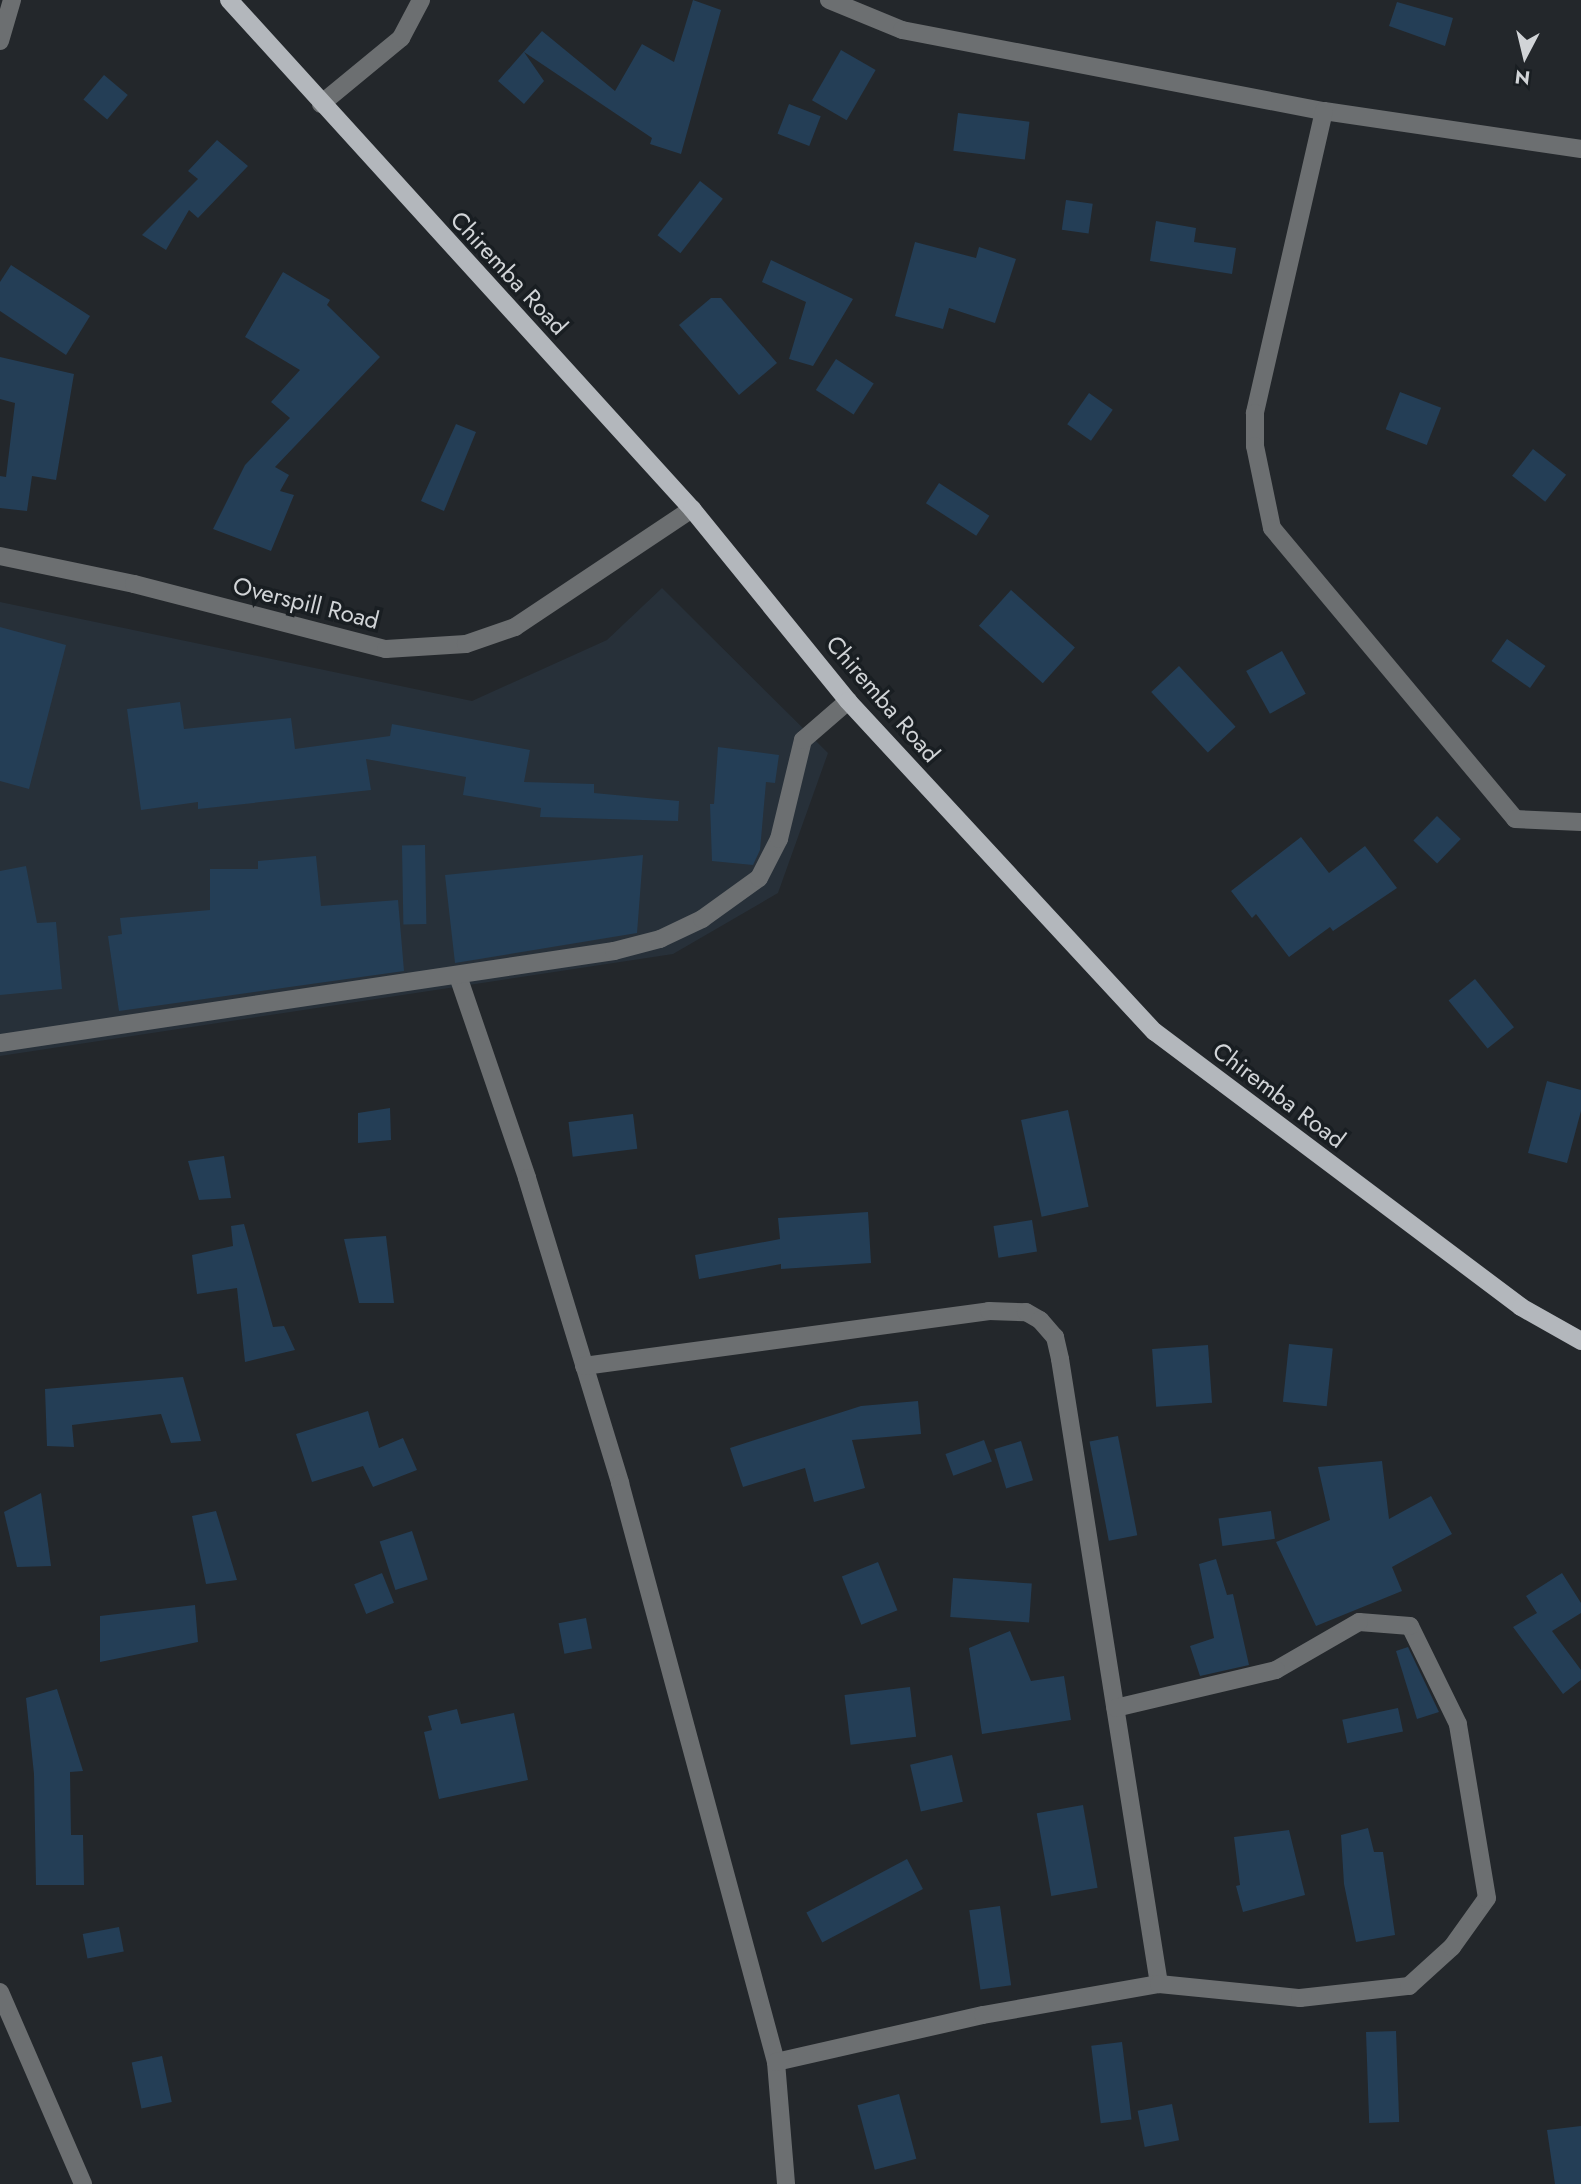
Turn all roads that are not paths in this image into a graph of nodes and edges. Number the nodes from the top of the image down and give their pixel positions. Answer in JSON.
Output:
{"nodes":[{"id":1,"x":12,"y":0,"type":"edge"},
{"id":2,"x":229,"y":0,"type":"edge"},
{"id":3,"x":421,"y":0,"type":"edge"},
{"id":4,"x":829,"y":0,"type":"edge"},
{"id":5,"x":0,"y":41,"type":"edge"},
{"id":6,"x":321,"y":104,"type":"junction"},
{"id":7,"x":1324,"y":111,"type":"junction"},
{"id":8,"x":1581,"y":149,"type":"edge"},
{"id":9,"x":692,"y":509,"type":"junction"},
{"id":10,"x":0,"y":556,"type":"edge"},
{"id":11,"x":848,"y":701,"type":"junction"},
{"id":12,"x":1581,"y":822,"type":"edge"},
{"id":13,"x":458,"y":976,"type":"junction"},
{"id":14,"x":0,"y":1043,"type":"edge"},
{"id":15,"x":1581,"y":1341,"type":"edge"},
{"id":16,"x":584,"y":1366,"type":"junction"},
{"id":17,"x":1115,"y":1708,"type":"junction"},
{"id":18,"x":1159,"y":1984,"type":"junction"},
{"id":19,"x":0,"y":1992,"type":"edge"},
{"id":20,"x":776,"y":2062,"type":"junction"},
{"id":21,"x":83,"y":2184,"type":"edge"},
{"id":22,"x":786,"y":2184,"type":"edge"}],
"edges":[{"from":1,"to":5,"type":"street"},
{"from":2,"to":6,"type":"main road","name":"Chiremba Road"},
{"from":3,"to":6,"type":"street"},
{"from":4,"to":7,"type":"street"},
{"from":6,"to":9,"type":"main road","name":"Chiremba Road"},
{"from":7,"to":8,"type":"street"},
{"from":7,"to":12,"type":"street"},
{"from":9,"to":10,"type":"street","name":"Overspill Road"},
{"from":9,"to":11,"type":"main road","name":"Chiremba Road"},
{"from":11,"to":13,"type":"street"},
{"from":11,"to":15,"type":"main road","name":"Chiremba Road"},
{"from":13,"to":14,"type":"street"},
{"from":13,"to":16,"type":"street"},
{"from":16,"to":17,"type":"street"},
{"from":16,"to":20,"type":"street"},
{"from":17,"to":18,"type":"street"},
{"from":17,"to":18,"type":"street"},
{"from":18,"to":20,"type":"street"},
{"from":19,"to":21,"type":"street"},
{"from":20,"to":22,"type":"street"}]}
